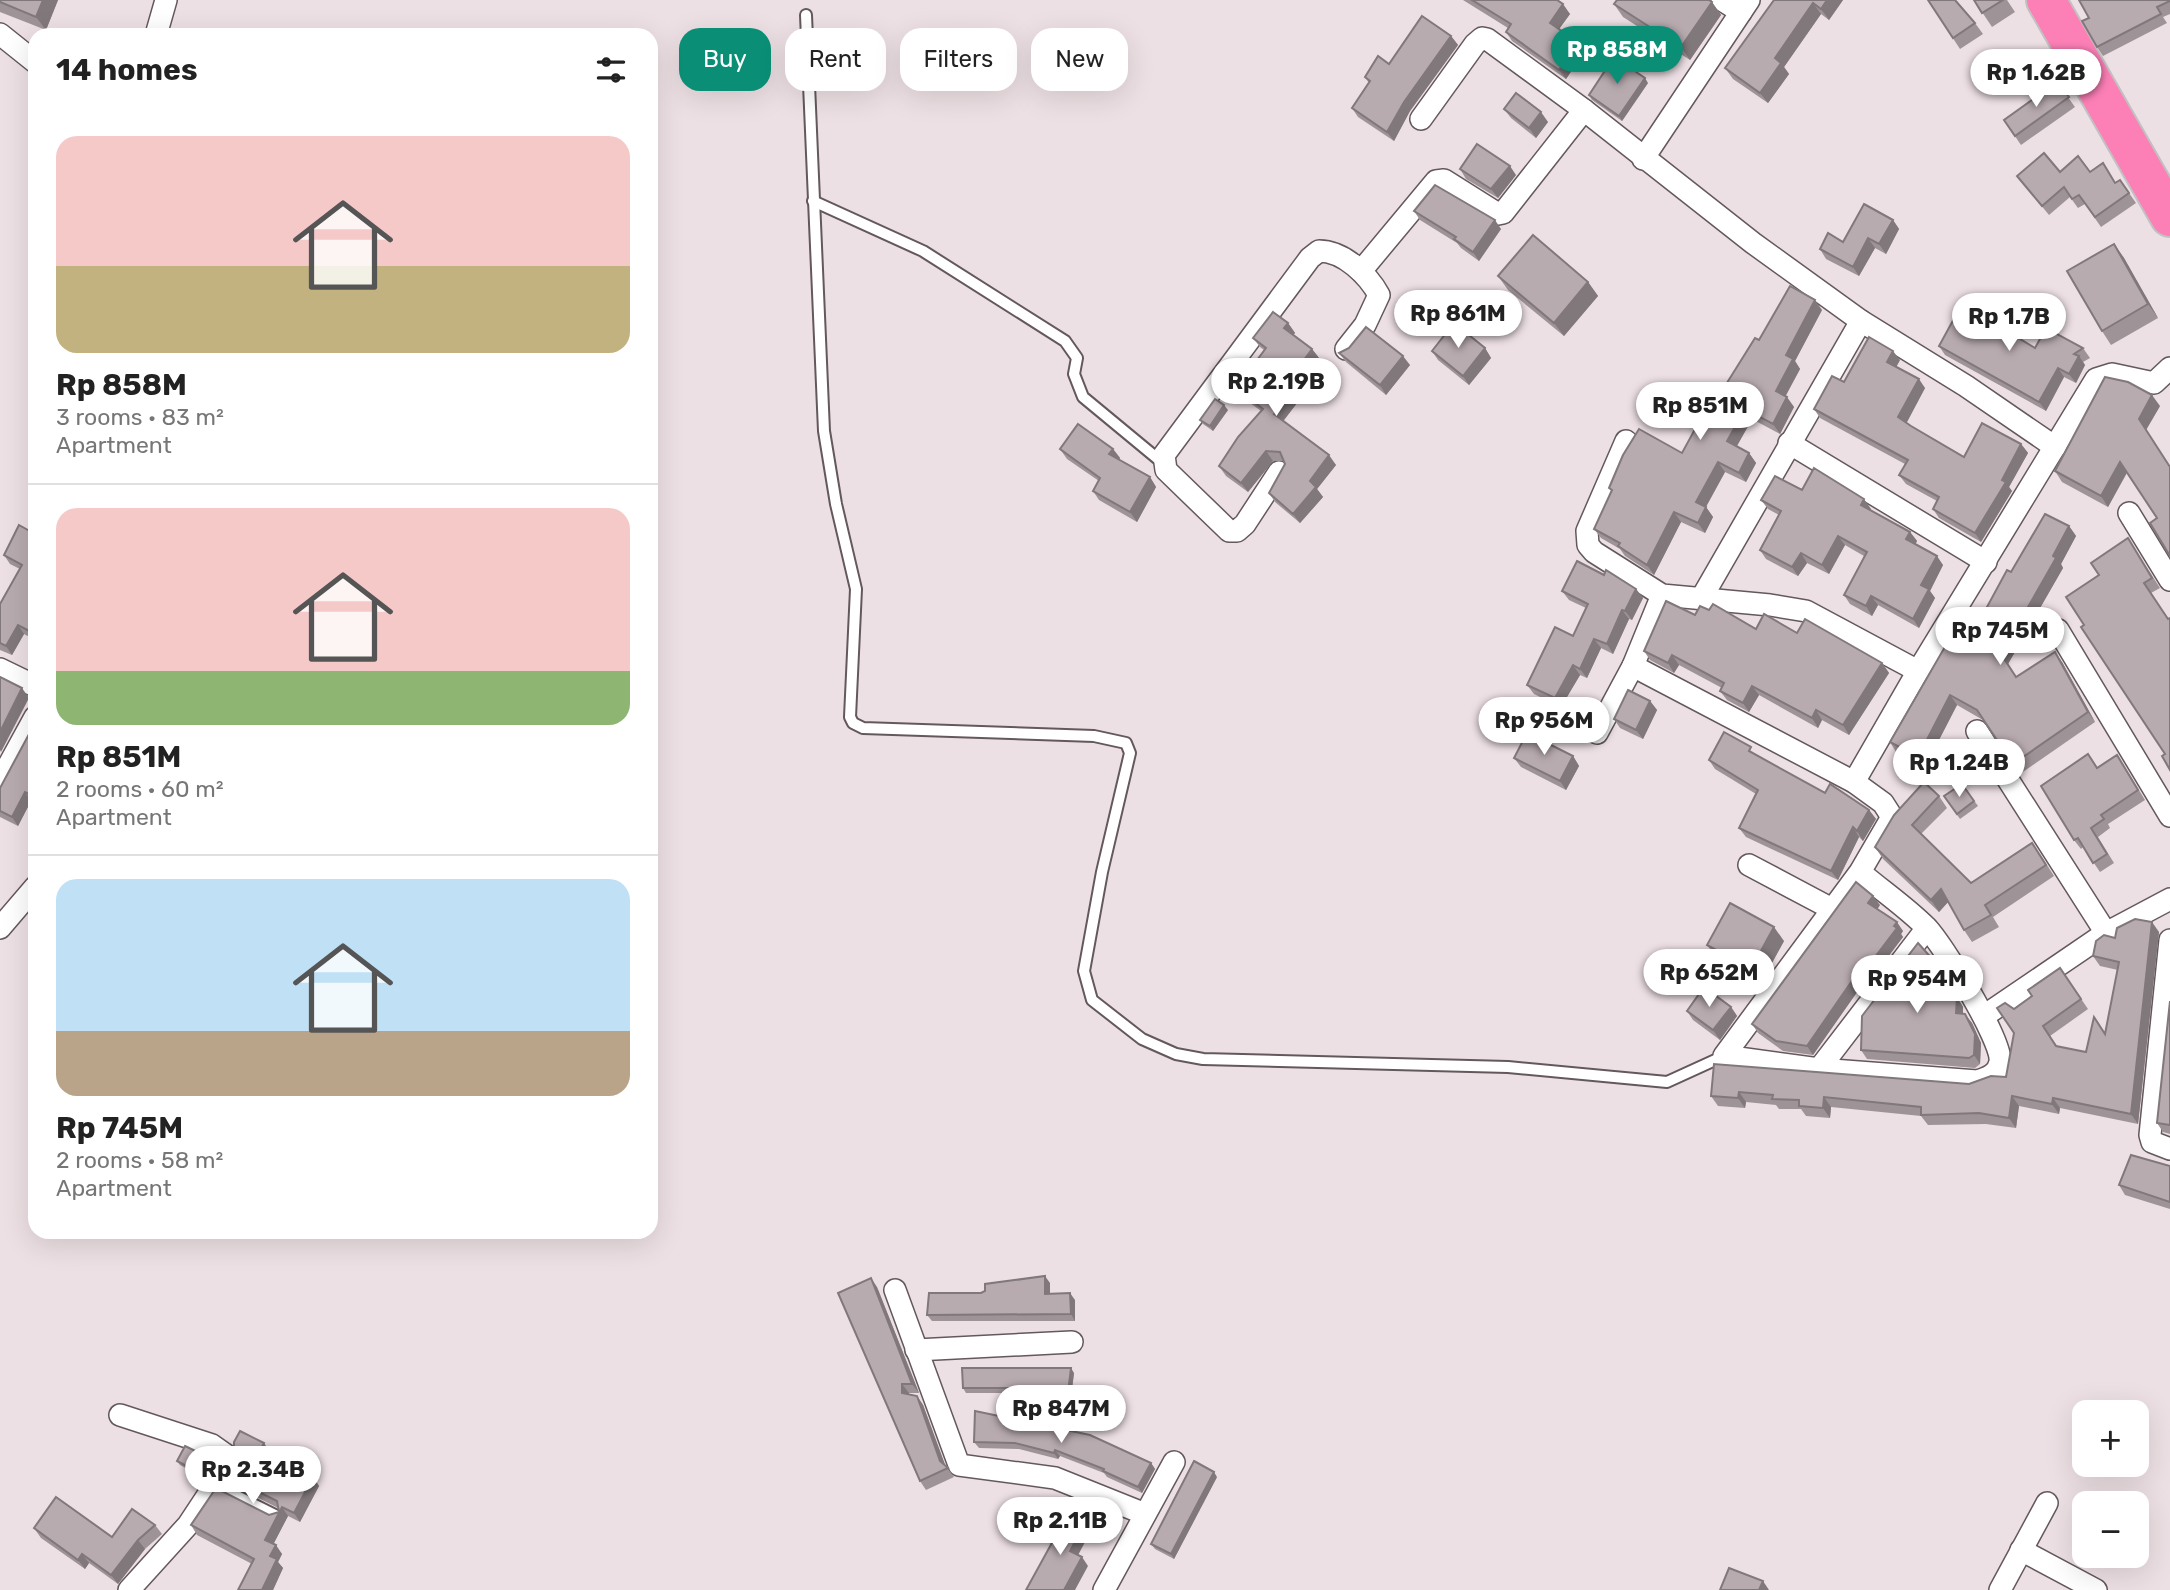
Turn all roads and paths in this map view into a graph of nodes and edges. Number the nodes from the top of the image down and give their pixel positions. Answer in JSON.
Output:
{"nodes":[{"id":1,"x":166,"y":0,"type":"edge"},
{"id":2,"x":1722,"y":0,"type":"edge"},
{"id":3,"x":2046,"y":0,"type":"edge"},
{"id":4,"x":1745,"y":6,"type":"edge"},
{"id":5,"x":806,"y":15,"type":"dead end"},
{"id":6,"x":158,"y":28,"type":"edge"},
{"id":7,"x":0,"y":34,"type":"edge"},
{"id":8,"x":28,"y":56,"type":"edge"},
{"id":9,"x":1584,"y":110,"type":"junction"},
{"id":10,"x":1421,"y":119,"type":"dead end"},
{"id":11,"x":1643,"y":159,"type":"junction"},
{"id":12,"x":813,"y":201,"type":"junction"},
{"id":13,"x":2170,"y":217,"type":"edge"},
{"id":14,"x":1362,"y":271,"type":"junction"},
{"id":15,"x":1861,"y":321,"type":"junction"},
{"id":16,"x":1346,"y":349,"type":"edge"},
{"id":17,"x":2170,"y":368,"type":"edge"},
{"id":18,"x":1626,"y":440,"type":"dead end"},
{"id":19,"x":1789,"y":443,"type":"junction"},
{"id":20,"x":2055,"y":447,"type":"junction"},
{"id":21,"x":1164,"y":464,"type":"junction"},
{"id":22,"x":1279,"y":472,"type":"edge"},
{"id":23,"x":2129,"y":513,"type":"dead end"},
{"id":24,"x":1986,"y":562,"type":"junction"},
{"id":25,"x":2170,"y":580,"type":"edge"},
{"id":26,"x":1661,"y":595,"type":"junction"},
{"id":27,"x":1701,"y":599,"type":"junction"},
{"id":28,"x":2058,"y":630,"type":"dead end"},
{"id":29,"x":1633,"y":666,"type":"junction"},
{"id":30,"x":0,"y":668,"type":"edge"},
{"id":31,"x":1918,"y":671,"type":"junction"},
{"id":32,"x":28,"y":682,"type":"edge"},
{"id":33,"x":28,"y":730,"type":"edge"},
{"id":34,"x":1977,"y":731,"type":"dead end"},
{"id":35,"x":1597,"y":733,"type":"dead end"},
{"id":36,"x":0,"y":781,"type":"edge"},
{"id":37,"x":1854,"y":782,"type":"junction"},
{"id":38,"x":2170,"y":816,"type":"edge"},
{"id":39,"x":1749,"y":865,"type":"dead end"},
{"id":40,"x":1860,"y":872,"type":"junction"},
{"id":41,"x":28,"y":895,"type":"edge"},
{"id":42,"x":2170,"y":899,"type":"edge"},
{"id":43,"x":1832,"y":909,"type":"junction"},
{"id":44,"x":0,"y":928,"type":"edge"},
{"id":45,"x":1927,"y":928,"type":"junction"},
{"id":46,"x":2106,"y":933,"type":"junction"},
{"id":47,"x":2170,"y":940,"type":"edge"},
{"id":48,"x":1984,"y":1016,"type":"junction"},
{"id":49,"x":1724,"y":1056,"type":"junction"},
{"id":50,"x":1819,"y":1069,"type":"junction"},
{"id":51,"x":2170,"y":1149,"type":"edge"},
{"id":52,"x":895,"y":1290,"type":"dead end"},
{"id":53,"x":1072,"y":1342,"type":"dead end"},
{"id":54,"x":916,"y":1350,"type":"junction"},
{"id":55,"x":120,"y":1415,"type":"dead end"},
{"id":56,"x":1174,"y":1462,"type":"dead end"},
{"id":57,"x":215,"y":1485,"type":"junction"},
{"id":58,"x":2047,"y":1503,"type":"dead end"},
{"id":59,"x":1145,"y":1514,"type":"junction"},
{"id":60,"x":279,"y":1517,"type":"edge"},
{"id":61,"x":2021,"y":1550,"type":"junction"},
{"id":62,"x":129,"y":1590,"type":"edge"},
{"id":63,"x":1104,"y":1590,"type":"edge"},
{"id":64,"x":2000,"y":1590,"type":"edge"},
{"id":65,"x":2096,"y":1590,"type":"edge"}],
"edges":[{"from":1,"to":6,"type":"street"},
{"from":2,"to":4,"type":"street"},
{"from":3,"to":13,"type":"highway"},
{"from":4,"to":11,"type":"street"},
{"from":5,"to":12,"type":"lane"},
{"from":7,"to":8,"type":"street"},
{"from":9,"to":10,"type":"street"},
{"from":9,"to":11,"type":"street"},
{"from":9,"to":14,"type":"street"},
{"from":11,"to":15,"type":"street"},
{"from":12,"to":21,"type":"lane"},
{"from":12,"to":49,"type":"lane"},
{"from":14,"to":16,"type":"street"},
{"from":14,"to":21,"type":"street"},
{"from":15,"to":19,"type":"street"},
{"from":15,"to":20,"type":"street"},
{"from":17,"to":20,"type":"street"},
{"from":18,"to":26,"type":"street"},
{"from":19,"to":24,"type":"street"},
{"from":19,"to":27,"type":"street"},
{"from":20,"to":24,"type":"street"},
{"from":21,"to":22,"type":"street"},
{"from":23,"to":25,"type":"street"},
{"from":24,"to":31,"type":"street"},
{"from":26,"to":27,"type":"street"},
{"from":26,"to":29,"type":"street"},
{"from":27,"to":31,"type":"street"},
{"from":28,"to":38,"type":"street"},
{"from":29,"to":35,"type":"street"},
{"from":29,"to":37,"type":"street"},
{"from":30,"to":32,"type":"street"},
{"from":31,"to":37,"type":"street"},
{"from":33,"to":36,"type":"street"},
{"from":34,"to":46,"type":"street"},
{"from":37,"to":40,"type":"street"},
{"from":39,"to":43,"type":"street"},
{"from":40,"to":43,"type":"street"},
{"from":40,"to":45,"type":"street"},
{"from":41,"to":44,"type":"street"},
{"from":42,"to":46,"type":"street"},
{"from":43,"to":49,"type":"street"},
{"from":45,"to":48,"type":"street"},
{"from":45,"to":50,"type":"street"},
{"from":46,"to":48,"type":"street"},
{"from":47,"to":51,"type":"street"},
{"from":48,"to":50,"type":"street"},
{"from":49,"to":50,"type":"street"},
{"from":52,"to":54,"type":"street"},
{"from":53,"to":54,"type":"street"},
{"from":54,"to":59,"type":"street"},
{"from":55,"to":57,"type":"street"},
{"from":56,"to":59,"type":"street"},
{"from":57,"to":60,"type":"lane"},
{"from":57,"to":62,"type":"street"},
{"from":58,"to":61,"type":"street"},
{"from":59,"to":63,"type":"street"},
{"from":61,"to":64,"type":"street"},
{"from":61,"to":65,"type":"street"}]}
